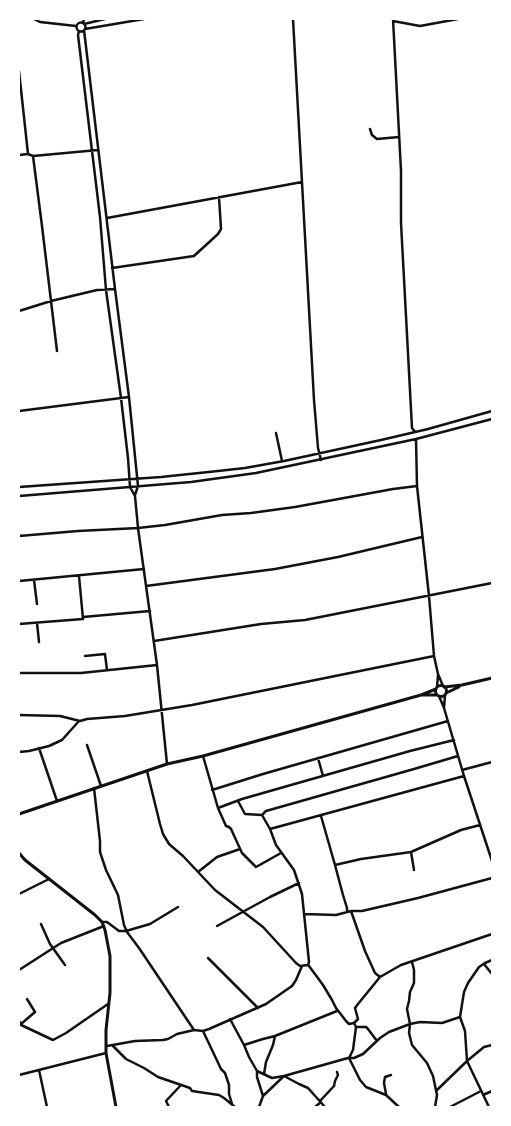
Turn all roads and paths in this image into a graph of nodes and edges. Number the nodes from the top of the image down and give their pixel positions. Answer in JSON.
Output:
{"nodes":[{"id":1,"x":34,"y":19,"type":"edge"},
{"id":2,"x":84,"y":19,"type":"edge"},
{"id":3,"x":105,"y":19,"type":"edge"},
{"id":4,"x":144,"y":19,"type":"edge"},
{"id":5,"x":293,"y":19,"type":"edge"},
{"id":6,"x":458,"y":19,"type":"edge"},
{"id":7,"x":393,"y":20,"type":"edge"},
{"id":8,"x":78,"y":21,"type":"edge"},
{"id":9,"x":83,"y":23,"type":"junction"},
{"id":10,"x":76,"y":26,"type":"junction"},
{"id":11,"x":84,"y":29,"type":"junction"},
{"id":12,"x":79,"y":31,"type":"junction"},
{"id":13,"x":19,"y":70,"type":"edge"},
{"id":14,"x":93,"y":100,"type":"junction"},
{"id":15,"x":86,"y":101,"type":"junction"},
{"id":16,"x":370,"y":129,"type":"dead end"},
{"id":17,"x":399,"y":137,"type":"junction"},
{"id":18,"x":92,"y":150,"type":"junction"},
{"id":19,"x":98,"y":150,"type":"junction"},
{"id":20,"x":28,"y":154,"type":"junction"},
{"id":21,"x":19,"y":155,"type":"edge"},
{"id":22,"x":33,"y":156,"type":"junction"},
{"id":23,"x":302,"y":182,"type":"junction"},
{"id":24,"x":219,"y":197,"type":"junction"},
{"id":25,"x":107,"y":218,"type":"junction"},
{"id":26,"x":112,"y":268,"type":"junction"},
{"id":27,"x":114,"y":289,"type":"junction"},
{"id":28,"x":106,"y":290,"type":"junction"},
{"id":29,"x":51,"y":301,"type":"junction"},
{"id":30,"x":19,"y":311,"type":"edge"},
{"id":31,"x":57,"y":351,"type":"dead end"},
{"id":32,"x":129,"y":397,"type":"junction"},
{"id":33,"x":121,"y":398,"type":"junction"},
{"id":34,"x":19,"y":411,"type":"edge"},
{"id":35,"x":492,"y":411,"type":"edge"},
{"id":36,"x":492,"y":419,"type":"edge"},
{"id":37,"x":415,"y":432,"type":"junction"},
{"id":38,"x":276,"y":433,"type":"dead end"},
{"id":39,"x":416,"y":439,"type":"junction"},
{"id":40,"x":319,"y":453,"type":"junction"},
{"id":41,"x":321,"y":460,"type":"junction"},
{"id":42,"x":282,"y":461,"type":"junction"},
{"id":43,"x":138,"y":478,"type":"junction"},
{"id":44,"x":130,"y":479,"type":"junction"},
{"id":45,"x":138,"y":486,"type":"junction"},
{"id":46,"x":417,"y":486,"type":"junction"},
{"id":47,"x":130,"y":487,"type":"junction"},
{"id":48,"x":19,"y":488,"type":"edge"},
{"id":49,"x":19,"y":496,"type":"edge"},
{"id":50,"x":135,"y":496,"type":"junction"},
{"id":51,"x":138,"y":528,"type":"junction"},
{"id":52,"x":19,"y":536,"type":"edge"},
{"id":53,"x":422,"y":537,"type":"junction"},
{"id":54,"x":144,"y":569,"type":"junction"},
{"id":55,"x":79,"y":576,"type":"junction"},
{"id":56,"x":34,"y":580,"type":"junction"},
{"id":57,"x":19,"y":581,"type":"edge"},
{"id":58,"x":492,"y":583,"type":"edge"},
{"id":59,"x":146,"y":586,"type":"junction"},
{"id":60,"x":429,"y":596,"type":"junction"},
{"id":61,"x":37,"y":604,"type":"dead end"},
{"id":62,"x":150,"y":611,"type":"junction"},
{"id":63,"x":83,"y":617,"type":"junction"},
{"id":64,"x":38,"y":622,"type":"junction"},
{"id":65,"x":19,"y":624,"type":"edge"},
{"id":66,"x":38,"y":642,"type":"dead end"},
{"id":67,"x":154,"y":642,"type":"junction"},
{"id":68,"x":85,"y":656,"type":"dead end"},
{"id":69,"x":434,"y":656,"type":"junction"},
{"id":70,"x":157,"y":665,"type":"junction"},
{"id":71,"x":107,"y":670,"type":"junction"},
{"id":72,"x":19,"y":673,"type":"edge"},
{"id":73,"x":438,"y":674,"type":"junction"},
{"id":74,"x":492,"y":678,"type":"edge"},
{"id":75,"x":462,"y":685,"type":"junction"},
{"id":76,"x":444,"y":687,"type":"junction"},
{"id":77,"x":436,"y":688,"type":"junction"},
{"id":78,"x":445,"y":694,"type":"junction"},
{"id":79,"x":421,"y":695,"type":"junction"},
{"id":80,"x":438,"y":696,"type":"junction"},
{"id":81,"x":444,"y":708,"type":"junction"},
{"id":82,"x":162,"y":711,"type":"junction"},
{"id":83,"x":19,"y":715,"type":"edge"},
{"id":84,"x":80,"y":721,"type":"junction"},
{"id":85,"x":448,"y":721,"type":"junction"},
{"id":86,"x":454,"y":740,"type":"junction"},
{"id":87,"x":88,"y":745,"type":"dead end"},
{"id":88,"x":39,"y":748,"type":"junction"},
{"id":89,"x":19,"y":752,"type":"edge"},
{"id":90,"x":203,"y":756,"type":"junction"},
{"id":91,"x":458,"y":756,"type":"junction"},
{"id":92,"x":318,"y":758,"type":"junction"},
{"id":93,"x":492,"y":762,"type":"edge"},
{"id":94,"x":167,"y":764,"type":"junction"},
{"id":95,"x":462,"y":770,"type":"junction"},
{"id":96,"x":147,"y":771,"type":"junction"},
{"id":97,"x":323,"y":776,"type":"junction"},
{"id":98,"x":464,"y":776,"type":"junction"},
{"id":99,"x":101,"y":786,"type":"junction"},
{"id":100,"x":94,"y":788,"type":"junction"},
{"id":101,"x":212,"y":790,"type":"junction"},
{"id":102,"x":57,"y":801,"type":"junction"},
{"id":103,"x":238,"y":801,"type":"junction"},
{"id":104,"x":218,"y":808,"type":"junction"},
{"id":105,"x":19,"y":814,"type":"edge"},
{"id":106,"x":262,"y":814,"type":"junction"},
{"id":107,"x":321,"y":816,"type":"junction"},
{"id":108,"x":480,"y":825,"type":"junction"},
{"id":109,"x":270,"y":829,"type":"junction"},
{"id":110,"x":240,"y":849,"type":"junction"},
{"id":111,"x":411,"y":852,"type":"junction"},
{"id":112,"x":19,"y":853,"type":"edge"},
{"id":113,"x":281,"y":853,"type":"junction"},
{"id":114,"x":492,"y":860,"type":"edge"},
{"id":115,"x":336,"y":865,"type":"junction"},
{"id":116,"x":414,"y":870,"type":"dead end"},
{"id":117,"x":198,"y":872,"type":"junction"},
{"id":118,"x":49,"y":878,"type":"junction"},
{"id":119,"x":492,"y":878,"type":"edge"},
{"id":120,"x":299,"y":883,"type":"junction"},
{"id":121,"x":19,"y":894,"type":"edge"},
{"id":122,"x":178,"y":907,"type":"dead end"},
{"id":123,"x":243,"y":911,"type":"junction"},
{"id":124,"x":349,"y":912,"type":"junction"},
{"id":125,"x":304,"y":914,"type":"junction"},
{"id":126,"x":102,"y":922,"type":"junction"},
{"id":127,"x":41,"y":924,"type":"dead end"},
{"id":128,"x":104,"y":926,"type":"junction"},
{"id":129,"x":217,"y":926,"type":"dead end"},
{"id":130,"x":126,"y":931,"type":"junction"},
{"id":131,"x":492,"y":934,"type":"edge"},
{"id":132,"x":54,"y":947,"type":"junction"},
{"id":133,"x":208,"y":958,"type":"dead end"},
{"id":134,"x":492,"y":960,"type":"edge"},
{"id":135,"x":412,"y":962,"type":"junction"},
{"id":136,"x":484,"y":964,"type":"junction"},
{"id":137,"x":308,"y":965,"type":"junction"},
{"id":138,"x":65,"y":966,"type":"dead end"},
{"id":139,"x":302,"y":966,"type":"junction"},
{"id":140,"x":19,"y":970,"type":"edge"},
{"id":141,"x":492,"y":974,"type":"edge"},
{"id":142,"x":380,"y":977,"type":"junction"},
{"id":143,"x":27,"y":999,"type":"dead end"},
{"id":144,"x":108,"y":1004,"type":"junction"},
{"id":145,"x":258,"y":1008,"type":"junction"},
{"id":146,"x":337,"y":1010,"type":"junction"},
{"id":147,"x":460,"y":1017,"type":"junction"},
{"id":148,"x":230,"y":1019,"type":"junction"},
{"id":149,"x":20,"y":1023,"type":"edge"},
{"id":150,"x":354,"y":1023,"type":"junction"},
{"id":151,"x":410,"y":1024,"type":"junction"},
{"id":152,"x":356,"y":1027,"type":"junction"},
{"id":153,"x":194,"y":1030,"type":"junction"},
{"id":154,"x":203,"y":1031,"type":"junction"},
{"id":155,"x":275,"y":1036,"type":"junction"},
{"id":156,"x":377,"y":1041,"type":"junction"},
{"id":157,"x":492,"y":1044,"type":"edge"},
{"id":158,"x":244,"y":1045,"type":"junction"},
{"id":159,"x":107,"y":1046,"type":"junction"},
{"id":160,"x":113,"y":1046,"type":"junction"},
{"id":161,"x":106,"y":1053,"type":"junction"},
{"id":162,"x":349,"y":1058,"type":"junction"},
{"id":163,"x":467,"y":1062,"type":"junction"},
{"id":164,"x":39,"y":1070,"type":"junction"},
{"id":165,"x":257,"y":1071,"type":"junction"},
{"id":166,"x":337,"y":1072,"type":"dead end"},
{"id":167,"x":264,"y":1074,"type":"junction"},
{"id":168,"x":19,"y":1075,"type":"edge"},
{"id":169,"x":391,"y":1075,"type":"dead end"},
{"id":170,"x":284,"y":1076,"type":"junction"},
{"id":171,"x":182,"y":1085,"type":"junction"},
{"id":172,"x":437,"y":1090,"type":"junction"},
{"id":173,"x":481,"y":1091,"type":"junction"},
{"id":174,"x":492,"y":1091,"type":"edge"},
{"id":175,"x":386,"y":1095,"type":"junction"},
{"id":176,"x":483,"y":1095,"type":"junction"},
{"id":177,"x":263,"y":1096,"type":"junction"},
{"id":178,"x":320,"y":1101,"type":"junction"},
{"id":179,"x":232,"y":1104,"type":"junction"},
{"id":180,"x":47,"y":1107,"type":"edge"},
{"id":181,"x":116,"y":1107,"type":"edge"},
{"id":182,"x":169,"y":1107,"type":"edge"},
{"id":183,"x":235,"y":1107,"type":"edge"},
{"id":184,"x":259,"y":1107,"type":"edge"},
{"id":185,"x":315,"y":1107,"type":"edge"},
{"id":186,"x":325,"y":1107,"type":"edge"},
{"id":187,"x":399,"y":1107,"type":"edge"},
{"id":188,"x":435,"y":1107,"type":"edge"},
{"id":189,"x":450,"y":1107,"type":"edge"},
{"id":190,"x":489,"y":1107,"type":"edge"}],
"edges":[{"from":1,"to":10,"type":"street"},
{"from":2,"to":9,"type":"street"},
{"from":3,"to":9,"type":"street"},
{"from":4,"to":11,"type":"street"},
{"from":5,"to":23,"type":"street"},
{"from":6,"to":7,"type":"street"},
{"from":7,"to":17,"type":"street"},
{"from":8,"to":9,"type":"street"},
{"from":8,"to":10,"type":"street"},
{"from":9,"to":11,"type":"street"},
{"from":10,"to":12,"type":"street"},
{"from":11,"to":12,"type":"street"},
{"from":11,"to":14,"type":"street"},
{"from":12,"to":15,"type":"street"},
{"from":13,"to":20,"type":"street"},
{"from":14,"to":15,"type":"street"},
{"from":14,"to":19,"type":"street"},
{"from":15,"to":18,"type":"street"},
{"from":16,"to":17,"type":"street"},
{"from":17,"to":37,"type":"street"},
{"from":18,"to":19,"type":"street"},
{"from":18,"to":22,"type":"street"},
{"from":18,"to":28,"type":"street"},
{"from":19,"to":25,"type":"street"},
{"from":20,"to":21,"type":"street"},
{"from":20,"to":22,"type":"street"},
{"from":22,"to":29,"type":"street"},
{"from":23,"to":24,"type":"street"},
{"from":23,"to":40,"type":"street"},
{"from":24,"to":25,"type":"street"},
{"from":24,"to":26,"type":"street"},
{"from":25,"to":26,"type":"street"},
{"from":26,"to":27,"type":"street"},
{"from":27,"to":28,"type":"street"},
{"from":27,"to":32,"type":"street"},
{"from":28,"to":29,"type":"street"},
{"from":28,"to":33,"type":"street"},
{"from":29,"to":30,"type":"street"},
{"from":29,"to":31,"type":"street"},
{"from":32,"to":33,"type":"street"},
{"from":32,"to":43,"type":"street"},
{"from":33,"to":34,"type":"street"},
{"from":33,"to":44,"type":"street"},
{"from":35,"to":37,"type":"street"},
{"from":36,"to":39,"type":"street"},
{"from":37,"to":40,"type":"street"},
{"from":38,"to":42,"type":"street"},
{"from":39,"to":41,"type":"street"},
{"from":39,"to":46,"type":"street"},
{"from":40,"to":41,"type":"street"},
{"from":40,"to":42,"type":"street"},
{"from":41,"to":45,"type":"street"},
{"from":42,"to":43,"type":"street"},
{"from":43,"to":44,"type":"street"},
{"from":43,"to":45,"type":"street"},
{"from":44,"to":47,"type":"street"},
{"from":44,"to":48,"type":"street"},
{"from":45,"to":47,"type":"street"},
{"from":45,"to":50,"type":"street"},
{"from":46,"to":51,"type":"street"},
{"from":46,"to":53,"type":"street"},
{"from":47,"to":49,"type":"street"},
{"from":47,"to":50,"type":"street"},
{"from":50,"to":51,"type":"street"},
{"from":51,"to":52,"type":"street"},
{"from":51,"to":54,"type":"street"},
{"from":53,"to":59,"type":"street"},
{"from":53,"to":60,"type":"street"},
{"from":54,"to":55,"type":"street"},
{"from":54,"to":59,"type":"street"},
{"from":55,"to":56,"type":"street"},
{"from":55,"to":63,"type":"street"},
{"from":56,"to":57,"type":"street"},
{"from":56,"to":61,"type":"street"},
{"from":58,"to":60,"type":"street"},
{"from":59,"to":62,"type":"street"},
{"from":60,"to":67,"type":"street"},
{"from":60,"to":69,"type":"street"},
{"from":62,"to":63,"type":"street"},
{"from":62,"to":67,"type":"street"},
{"from":63,"to":64,"type":"street"},
{"from":64,"to":65,"type":"street"},
{"from":64,"to":66,"type":"street"},
{"from":67,"to":70,"type":"street"},
{"from":68,"to":71,"type":"street"},
{"from":69,"to":73,"type":"street"},
{"from":69,"to":82,"type":"street"},
{"from":70,"to":71,"type":"street"},
{"from":70,"to":82,"type":"street"},
{"from":71,"to":72,"type":"street"},
{"from":73,"to":76,"type":"street"},
{"from":73,"to":77,"type":"street"},
{"from":74,"to":75,"type":"street"},
{"from":75,"to":76,"type":"street"},
{"from":75,"to":78,"type":"street"},
{"from":76,"to":77,"type":"street"},
{"from":76,"to":78,"type":"street"},
{"from":77,"to":79,"type":"street"},
{"from":77,"to":80,"type":"street"},
{"from":78,"to":80,"type":"street"},
{"from":78,"to":81,"type":"street"},
{"from":79,"to":80,"type":"street"},
{"from":79,"to":90,"type":"street"},
{"from":80,"to":81,"type":"street"},
{"from":81,"to":85,"type":"street"},
{"from":82,"to":84,"type":"street"},
{"from":82,"to":94,"type":"street"},
{"from":83,"to":84,"type":"street"},
{"from":84,"to":88,"type":"street"},
{"from":85,"to":86,"type":"street"},
{"from":85,"to":92,"type":"street"},
{"from":86,"to":91,"type":"street"},
{"from":86,"to":97,"type":"street"},
{"from":87,"to":99,"type":"street"},
{"from":88,"to":89,"type":"street"},
{"from":88,"to":102,"type":"street"},
{"from":90,"to":94,"type":"street"},
{"from":90,"to":101,"type":"street"},
{"from":91,"to":95,"type":"street"},
{"from":91,"to":106,"type":"street"},
{"from":92,"to":97,"type":"street"},
{"from":92,"to":101,"type":"street"},
{"from":93,"to":95,"type":"street"},
{"from":94,"to":96,"type":"street"},
{"from":95,"to":98,"type":"street"},
{"from":96,"to":99,"type":"street"},
{"from":96,"to":117,"type":"street"},
{"from":97,"to":103,"type":"street"},
{"from":98,"to":107,"type":"street"},
{"from":98,"to":108,"type":"street"},
{"from":99,"to":100,"type":"street"},
{"from":100,"to":102,"type":"street"},
{"from":100,"to":130,"type":"street"},
{"from":101,"to":104,"type":"street"},
{"from":102,"to":105,"type":"street"},
{"from":103,"to":104,"type":"street"},
{"from":103,"to":106,"type":"street"},
{"from":104,"to":110,"type":"street"},
{"from":106,"to":109,"type":"street"},
{"from":107,"to":109,"type":"street"},
{"from":107,"to":115,"type":"street"},
{"from":108,"to":111,"type":"street"},
{"from":108,"to":114,"type":"street"},
{"from":109,"to":113,"type":"street"},
{"from":110,"to":113,"type":"street"},
{"from":110,"to":117,"type":"street"},
{"from":111,"to":115,"type":"street"},
{"from":111,"to":116,"type":"street"},
{"from":112,"to":118,"type":"street"},
{"from":113,"to":120,"type":"street"},
{"from":115,"to":124,"type":"street"},
{"from":117,"to":123,"type":"street"},
{"from":118,"to":121,"type":"street"},
{"from":118,"to":126,"type":"street"},
{"from":119,"to":124,"type":"street"},
{"from":120,"to":123,"type":"street"},
{"from":120,"to":125,"type":"street"},
{"from":122,"to":130,"type":"street"},
{"from":123,"to":129,"type":"street"},
{"from":123,"to":139,"type":"street"},
{"from":124,"to":125,"type":"street"},
{"from":124,"to":142,"type":"street"},
{"from":125,"to":137,"type":"street"},
{"from":126,"to":128,"type":"street"},
{"from":126,"to":130,"type":"street"},
{"from":127,"to":132,"type":"street"},
{"from":128,"to":132,"type":"street"},
{"from":128,"to":144,"type":"street"},
{"from":130,"to":153,"type":"street"},
{"from":131,"to":135,"type":"street"},
{"from":132,"to":138,"type":"street"},
{"from":132,"to":140,"type":"street"},
{"from":133,"to":145,"type":"street"},
{"from":134,"to":136,"type":"street"},
{"from":135,"to":142,"type":"street"},
{"from":135,"to":151,"type":"street"},
{"from":136,"to":141,"type":"street"},
{"from":136,"to":147,"type":"street"},
{"from":137,"to":139,"type":"street"},
{"from":137,"to":146,"type":"street"},
{"from":139,"to":145,"type":"street"},
{"from":142,"to":150,"type":"street"},
{"from":143,"to":149,"type":"street"},
{"from":144,"to":149,"type":"street"},
{"from":144,"to":159,"type":"street"},
{"from":145,"to":148,"type":"street"},
{"from":146,"to":150,"type":"street"},
{"from":146,"to":155,"type":"street"},
{"from":147,"to":151,"type":"street"},
{"from":147,"to":163,"type":"street"},
{"from":148,"to":154,"type":"street"},
{"from":148,"to":158,"type":"street"},
{"from":150,"to":152,"type":"street"},
{"from":151,"to":156,"type":"street"},
{"from":151,"to":172,"type":"street"},
{"from":152,"to":156,"type":"street"},
{"from":152,"to":162,"type":"street"},
{"from":153,"to":154,"type":"street"},
{"from":153,"to":160,"type":"street"},
{"from":154,"to":179,"type":"street"},
{"from":155,"to":158,"type":"street"},
{"from":155,"to":167,"type":"street"},
{"from":156,"to":162,"type":"street"},
{"from":157,"to":163,"type":"street"},
{"from":158,"to":165,"type":"street"},
{"from":159,"to":160,"type":"street"},
{"from":159,"to":161,"type":"street"},
{"from":160,"to":171,"type":"street"},
{"from":161,"to":164,"type":"street"},
{"from":161,"to":181,"type":"street"},
{"from":162,"to":170,"type":"street"},
{"from":162,"to":175,"type":"street"},
{"from":163,"to":172,"type":"street"},
{"from":163,"to":173,"type":"street"},
{"from":164,"to":168,"type":"street"},
{"from":164,"to":180,"type":"street"},
{"from":165,"to":167,"type":"street"},
{"from":165,"to":177,"type":"street"},
{"from":166,"to":178,"type":"street"},
{"from":167,"to":170,"type":"street"},
{"from":169,"to":175,"type":"street"},
{"from":170,"to":177,"type":"street"},
{"from":170,"to":178,"type":"street"},
{"from":171,"to":179,"type":"street"},
{"from":171,"to":182,"type":"street"},
{"from":172,"to":188,"type":"street"},
{"from":173,"to":176,"type":"street"},
{"from":173,"to":189,"type":"street"},
{"from":174,"to":176,"type":"street"},
{"from":175,"to":187,"type":"street"},
{"from":176,"to":190,"type":"street"},
{"from":177,"to":184,"type":"street"},
{"from":178,"to":185,"type":"street"},
{"from":178,"to":186,"type":"street"},
{"from":179,"to":183,"type":"street"}]}
